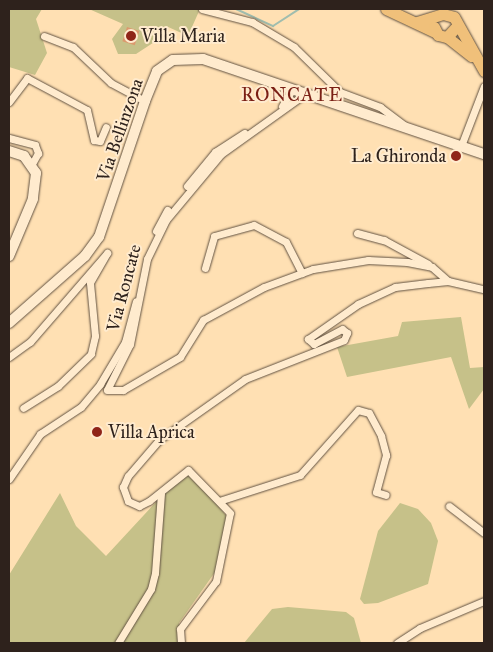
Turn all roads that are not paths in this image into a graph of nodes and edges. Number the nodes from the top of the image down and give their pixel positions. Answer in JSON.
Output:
{"nodes":[{"id":1,"x":202,"y":9,"type":"edge"},
{"id":2,"x":386,"y":9,"type":"edge"},
{"id":3,"x":439,"y":13,"type":"edge"},
{"id":4,"x":454,"y":17,"type":"edge"},
{"id":5,"x":417,"y":22,"type":"junction"},
{"id":6,"x":436,"y":32,"type":"junction"},
{"id":7,"x":44,"y":36,"type":"dead end"},
{"id":8,"x":447,"y":38,"type":"junction"},
{"id":9,"x":474,"y":58,"type":"junction"},
{"id":10,"x":484,"y":71,"type":"edge"},
{"id":11,"x":484,"y":86,"type":"edge"},
{"id":12,"x":292,"y":90,"type":"junction"},
{"id":13,"x":305,"y":94,"type":"junction"},
{"id":14,"x":9,"y":102,"type":"edge"},
{"id":15,"x":145,"y":102,"type":"junction"},
{"id":16,"x":276,"y":114,"type":"junction"},
{"id":17,"x":106,"y":127,"type":"dead end"},
{"id":18,"x":408,"y":128,"type":"junction"},
{"id":19,"x":251,"y":130,"type":"junction"},
{"id":20,"x":9,"y":138,"type":"edge"},
{"id":21,"x":461,"y":146,"type":"junction"},
{"id":22,"x":9,"y":151,"type":"edge"},
{"id":23,"x":484,"y":154,"type":"edge"},
{"id":24,"x":32,"y":164,"type":"junction"},
{"id":25,"x":357,"y":233,"type":"dead end"},
{"id":26,"x":9,"y":256,"type":"edge"},
{"id":27,"x":432,"y":267,"type":"junction"},
{"id":28,"x":205,"y":268,"type":"dead end"},
{"id":29,"x":302,"y":272,"type":"junction"},
{"id":30,"x":448,"y":281,"type":"junction"},
{"id":31,"x":484,"y":289,"type":"edge"},
{"id":32,"x":9,"y":324,"type":"edge"},
{"id":33,"x":9,"y":357,"type":"edge"},
{"id":34,"x":23,"y":408,"type":"dead end"},
{"id":35,"x":9,"y":479,"type":"edge"},
{"id":36,"x":161,"y":492,"type":"junction"},
{"id":37,"x":386,"y":495,"type":"dead end"},
{"id":38,"x":219,"y":501,"type":"junction"},
{"id":39,"x":449,"y":506,"type":"dead end"},
{"id":40,"x":484,"y":533,"type":"edge"},
{"id":41,"x":484,"y":601,"type":"edge"},
{"id":42,"x":118,"y":643,"type":"edge"},
{"id":43,"x":182,"y":643,"type":"edge"},
{"id":44,"x":397,"y":643,"type":"edge"}],
"edges":[{"from":1,"to":18,"type":"street"},
{"from":2,"to":5,"type":"main road"},
{"from":3,"to":4,"type":"main road"},
{"from":3,"to":5,"type":"main road"},
{"from":3,"to":6,"type":"main road"},
{"from":4,"to":8,"type":"main road"},
{"from":4,"to":9,"type":"main road"},
{"from":5,"to":6,"type":"main road"},
{"from":6,"to":8,"type":"main road"},
{"from":7,"to":15,"type":"street"},
{"from":8,"to":9,"type":"main road"},
{"from":9,"to":10,"type":"main road"},
{"from":11,"to":21,"type":"street"},
{"from":12,"to":13,"type":"street","name":"Via Bellinzona"},
{"from":12,"to":15,"type":"street","name":"Via Bellinzona"},
{"from":12,"to":16,"type":"street"},
{"from":13,"to":16,"type":"street"},
{"from":13,"to":18,"type":"street","name":"Via Bellinzona"},
{"from":14,"to":17,"type":"street"},
{"from":15,"to":32,"type":"street","name":"Via Bellinzona"},
{"from":16,"to":19,"type":"street"},
{"from":18,"to":21,"type":"street","name":"Via Bellinzona"},
{"from":19,"to":29,"type":"street"},
{"from":19,"to":35,"type":"street","name":"Via Roncate"},
{"from":20,"to":24,"type":"street"},
{"from":21,"to":23,"type":"street","name":"Via Bellinzona"},
{"from":22,"to":24,"type":"street"},
{"from":24,"to":26,"type":"street"},
{"from":25,"to":27,"type":"street"},
{"from":27,"to":29,"type":"street"},
{"from":27,"to":30,"type":"street"},
{"from":28,"to":29,"type":"street"},
{"from":30,"to":31,"type":"street"},
{"from":30,"to":36,"type":"street"},
{"from":33,"to":34,"type":"street"},
{"from":36,"to":38,"type":"street"},
{"from":36,"to":42,"type":"street"},
{"from":37,"to":38,"type":"street"},
{"from":38,"to":43,"type":"street"},
{"from":39,"to":40,"type":"street"},
{"from":41,"to":44,"type":"street"}]}
